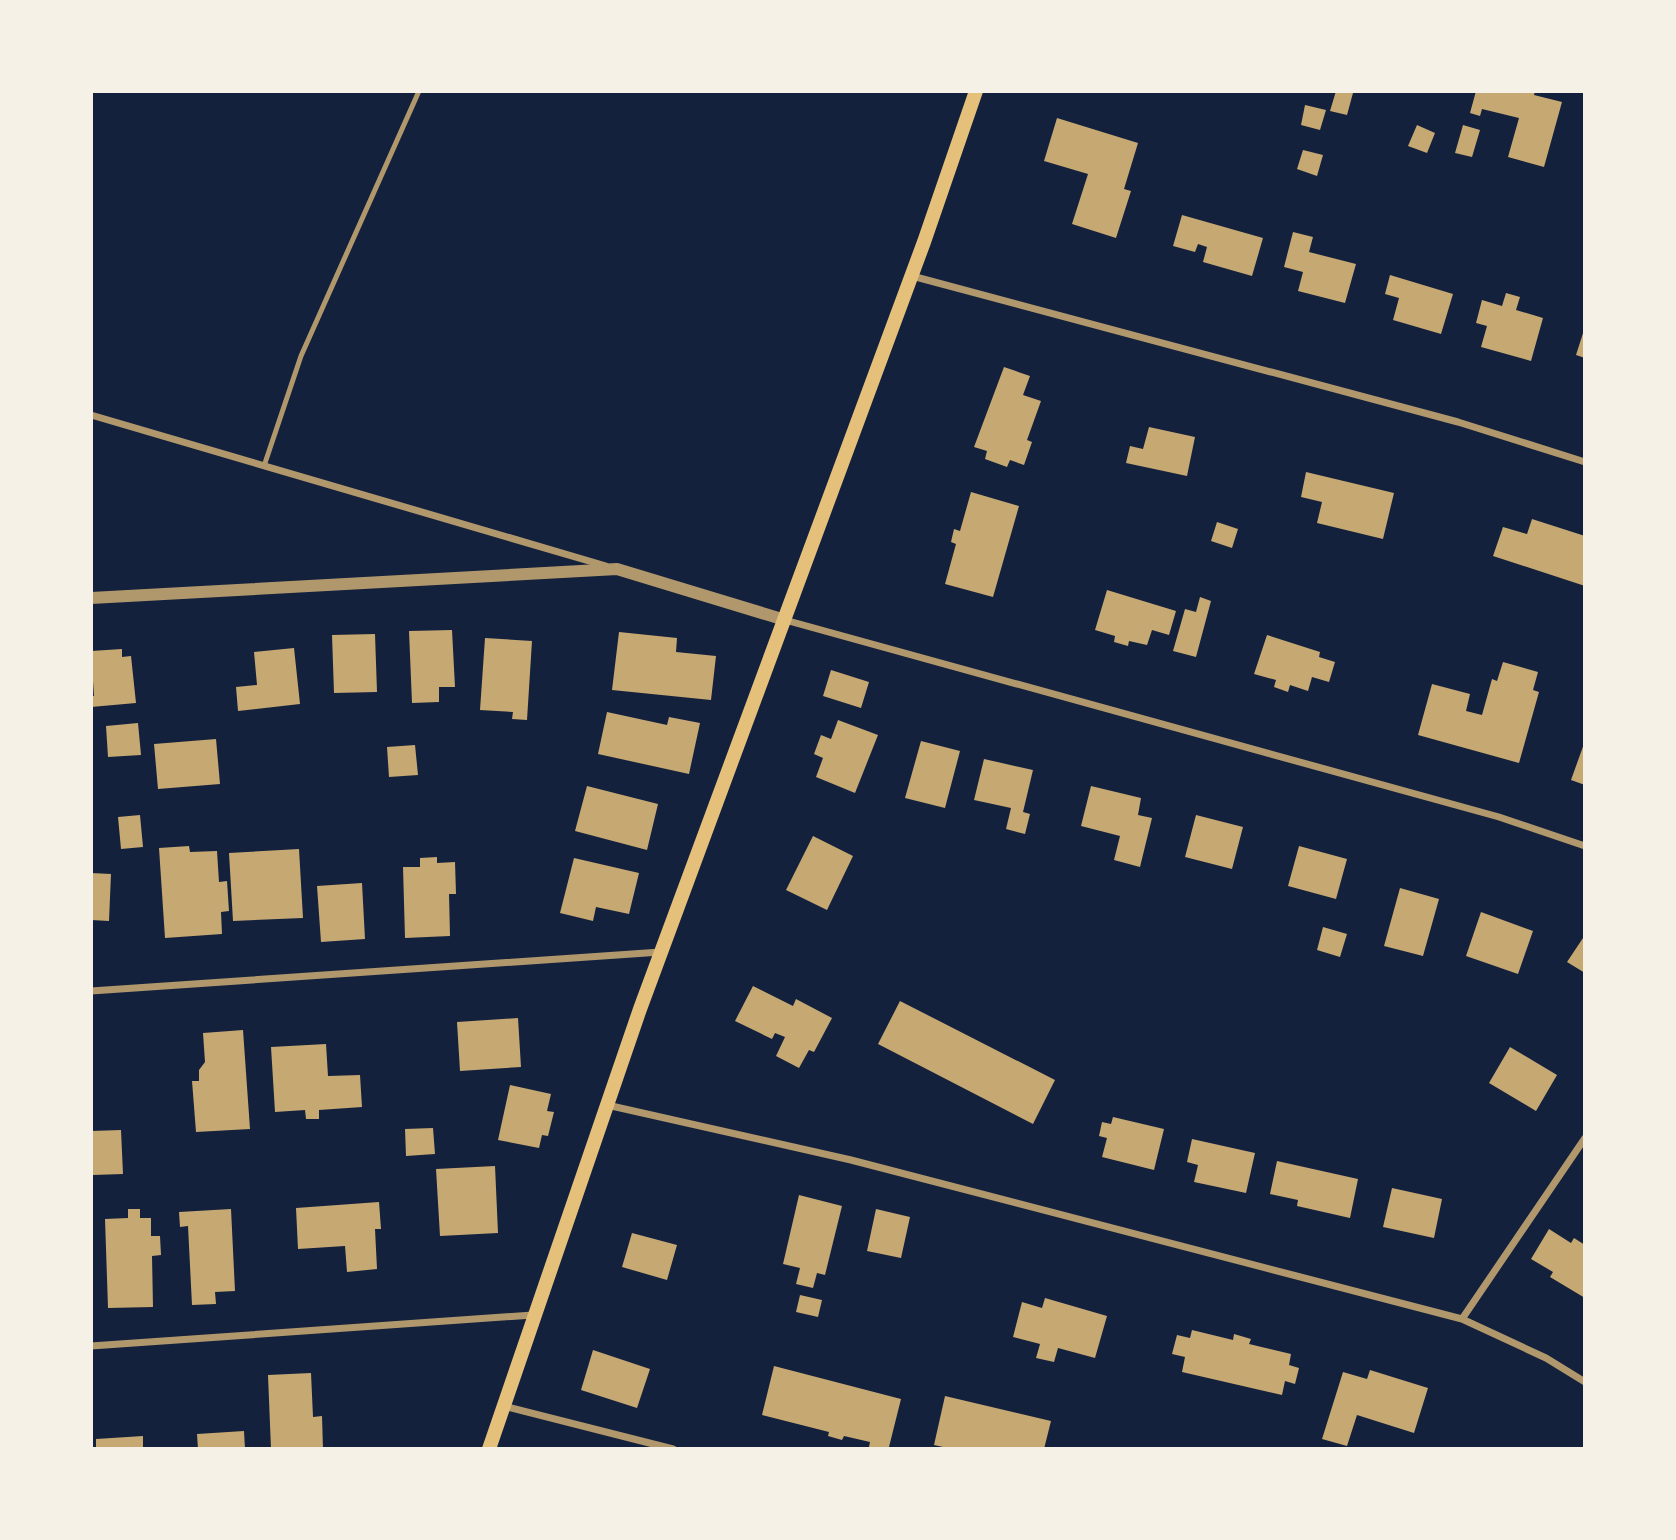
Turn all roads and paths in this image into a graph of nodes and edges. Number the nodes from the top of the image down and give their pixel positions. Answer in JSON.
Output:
{"nodes":[{"id":1,"x":419,"y":91,"type":"edge"},
{"id":2,"x":975,"y":91,"type":"edge"},
{"id":3,"x":912,"y":276,"type":"junction"},
{"id":4,"x":91,"y":415,"type":"edge"},
{"id":5,"x":1585,"y":462,"type":"edge"},
{"id":6,"x":264,"y":466,"type":"junction"},
{"id":7,"x":617,"y":569,"type":"junction"},
{"id":8,"x":91,"y":598,"type":"edge"},
{"id":9,"x":785,"y":620,"type":"junction"},
{"id":10,"x":1585,"y":846,"type":"edge"},
{"id":11,"x":662,"y":952,"type":"junction"},
{"id":12,"x":91,"y":991,"type":"edge"},
{"id":13,"x":606,"y":1104,"type":"junction"},
{"id":14,"x":1585,"y":1138,"type":"edge"},
{"id":15,"x":533,"y":1315,"type":"junction"},
{"id":16,"x":1462,"y":1319,"type":"junction"},
{"id":17,"x":91,"y":1346,"type":"edge"},
{"id":18,"x":1585,"y":1382,"type":"edge"},
{"id":19,"x":503,"y":1405,"type":"junction"},
{"id":20,"x":489,"y":1449,"type":"edge"},
{"id":21,"x":673,"y":1449,"type":"edge"}],
"edges":[{"from":1,"to":6,"type":"lane"},
{"from":2,"to":3,"type":"main road"},
{"from":3,"to":5,"type":"street"},
{"from":3,"to":9,"type":"main road"},
{"from":4,"to":6,"type":"street"},
{"from":6,"to":7,"type":"street"},
{"from":7,"to":8,"type":"street"},
{"from":7,"to":9,"type":"street"},
{"from":9,"to":10,"type":"street"},
{"from":9,"to":11,"type":"main road"},
{"from":11,"to":12,"type":"street"},
{"from":11,"to":13,"type":"main road"},
{"from":13,"to":15,"type":"main road"},
{"from":13,"to":16,"type":"street"},
{"from":14,"to":16,"type":"street"},
{"from":15,"to":17,"type":"street"},
{"from":15,"to":19,"type":"main road"},
{"from":16,"to":18,"type":"street"},
{"from":19,"to":20,"type":"main road"},
{"from":19,"to":21,"type":"street"}]}
